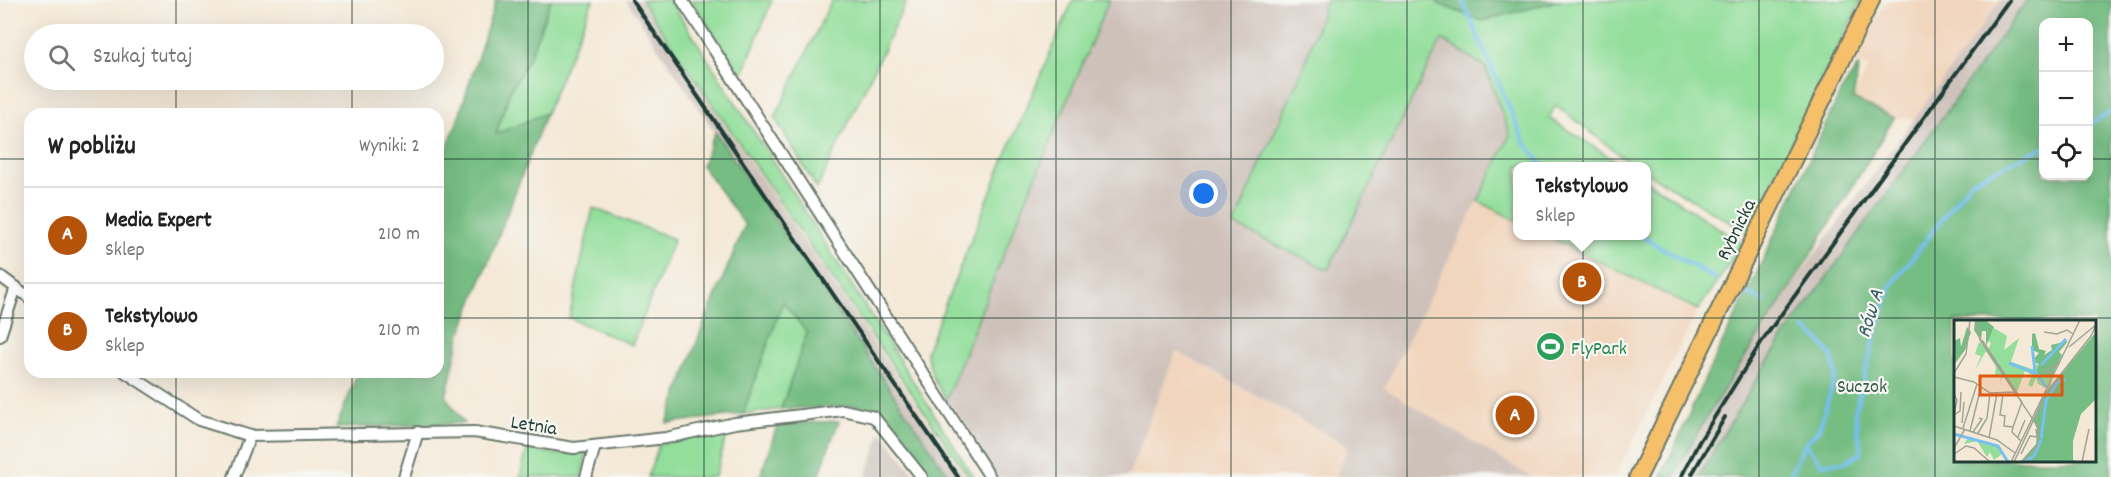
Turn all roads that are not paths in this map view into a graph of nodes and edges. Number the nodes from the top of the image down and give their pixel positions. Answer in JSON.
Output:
{"nodes":[{"id":1,"x":682,"y":0,"type":"edge"},
{"id":2,"x":1871,"y":0,"type":"edge"},
{"id":3,"x":0,"y":276,"type":"edge"},
{"id":4,"x":16,"y":287,"type":"junction"},
{"id":5,"x":24,"y":293,"type":"edge"},
{"id":6,"x":0,"y":336,"type":"edge"},
{"id":7,"x":133,"y":378,"type":"edge"},
{"id":8,"x":418,"y":432,"type":"junction"},
{"id":9,"x":250,"y":436,"type":"junction"},
{"id":10,"x":595,"y":446,"type":"junction"},
{"id":11,"x":234,"y":477,"type":"edge"},
{"id":12,"x":404,"y":477,"type":"edge"},
{"id":13,"x":586,"y":477,"type":"edge"},
{"id":14,"x":922,"y":477,"type":"edge"},
{"id":15,"x":990,"y":477,"type":"edge"},
{"id":16,"x":1638,"y":477,"type":"edge"}],
"edges":[{"from":1,"to":15,"type":"street"},
{"from":2,"to":16,"type":"main road","name":"Rybnicka"},
{"from":3,"to":4,"type":"street"},
{"from":4,"to":5,"type":"street"},
{"from":4,"to":6,"type":"street"},
{"from":7,"to":9,"type":"street","name":"Letnia"},
{"from":8,"to":9,"type":"street","name":"Letnia"},
{"from":8,"to":10,"type":"street","name":"Letnia"},
{"from":8,"to":12,"type":"street"},
{"from":9,"to":11,"type":"street"},
{"from":10,"to":13,"type":"street"},
{"from":10,"to":14,"type":"street","name":"Letnia"}]}
